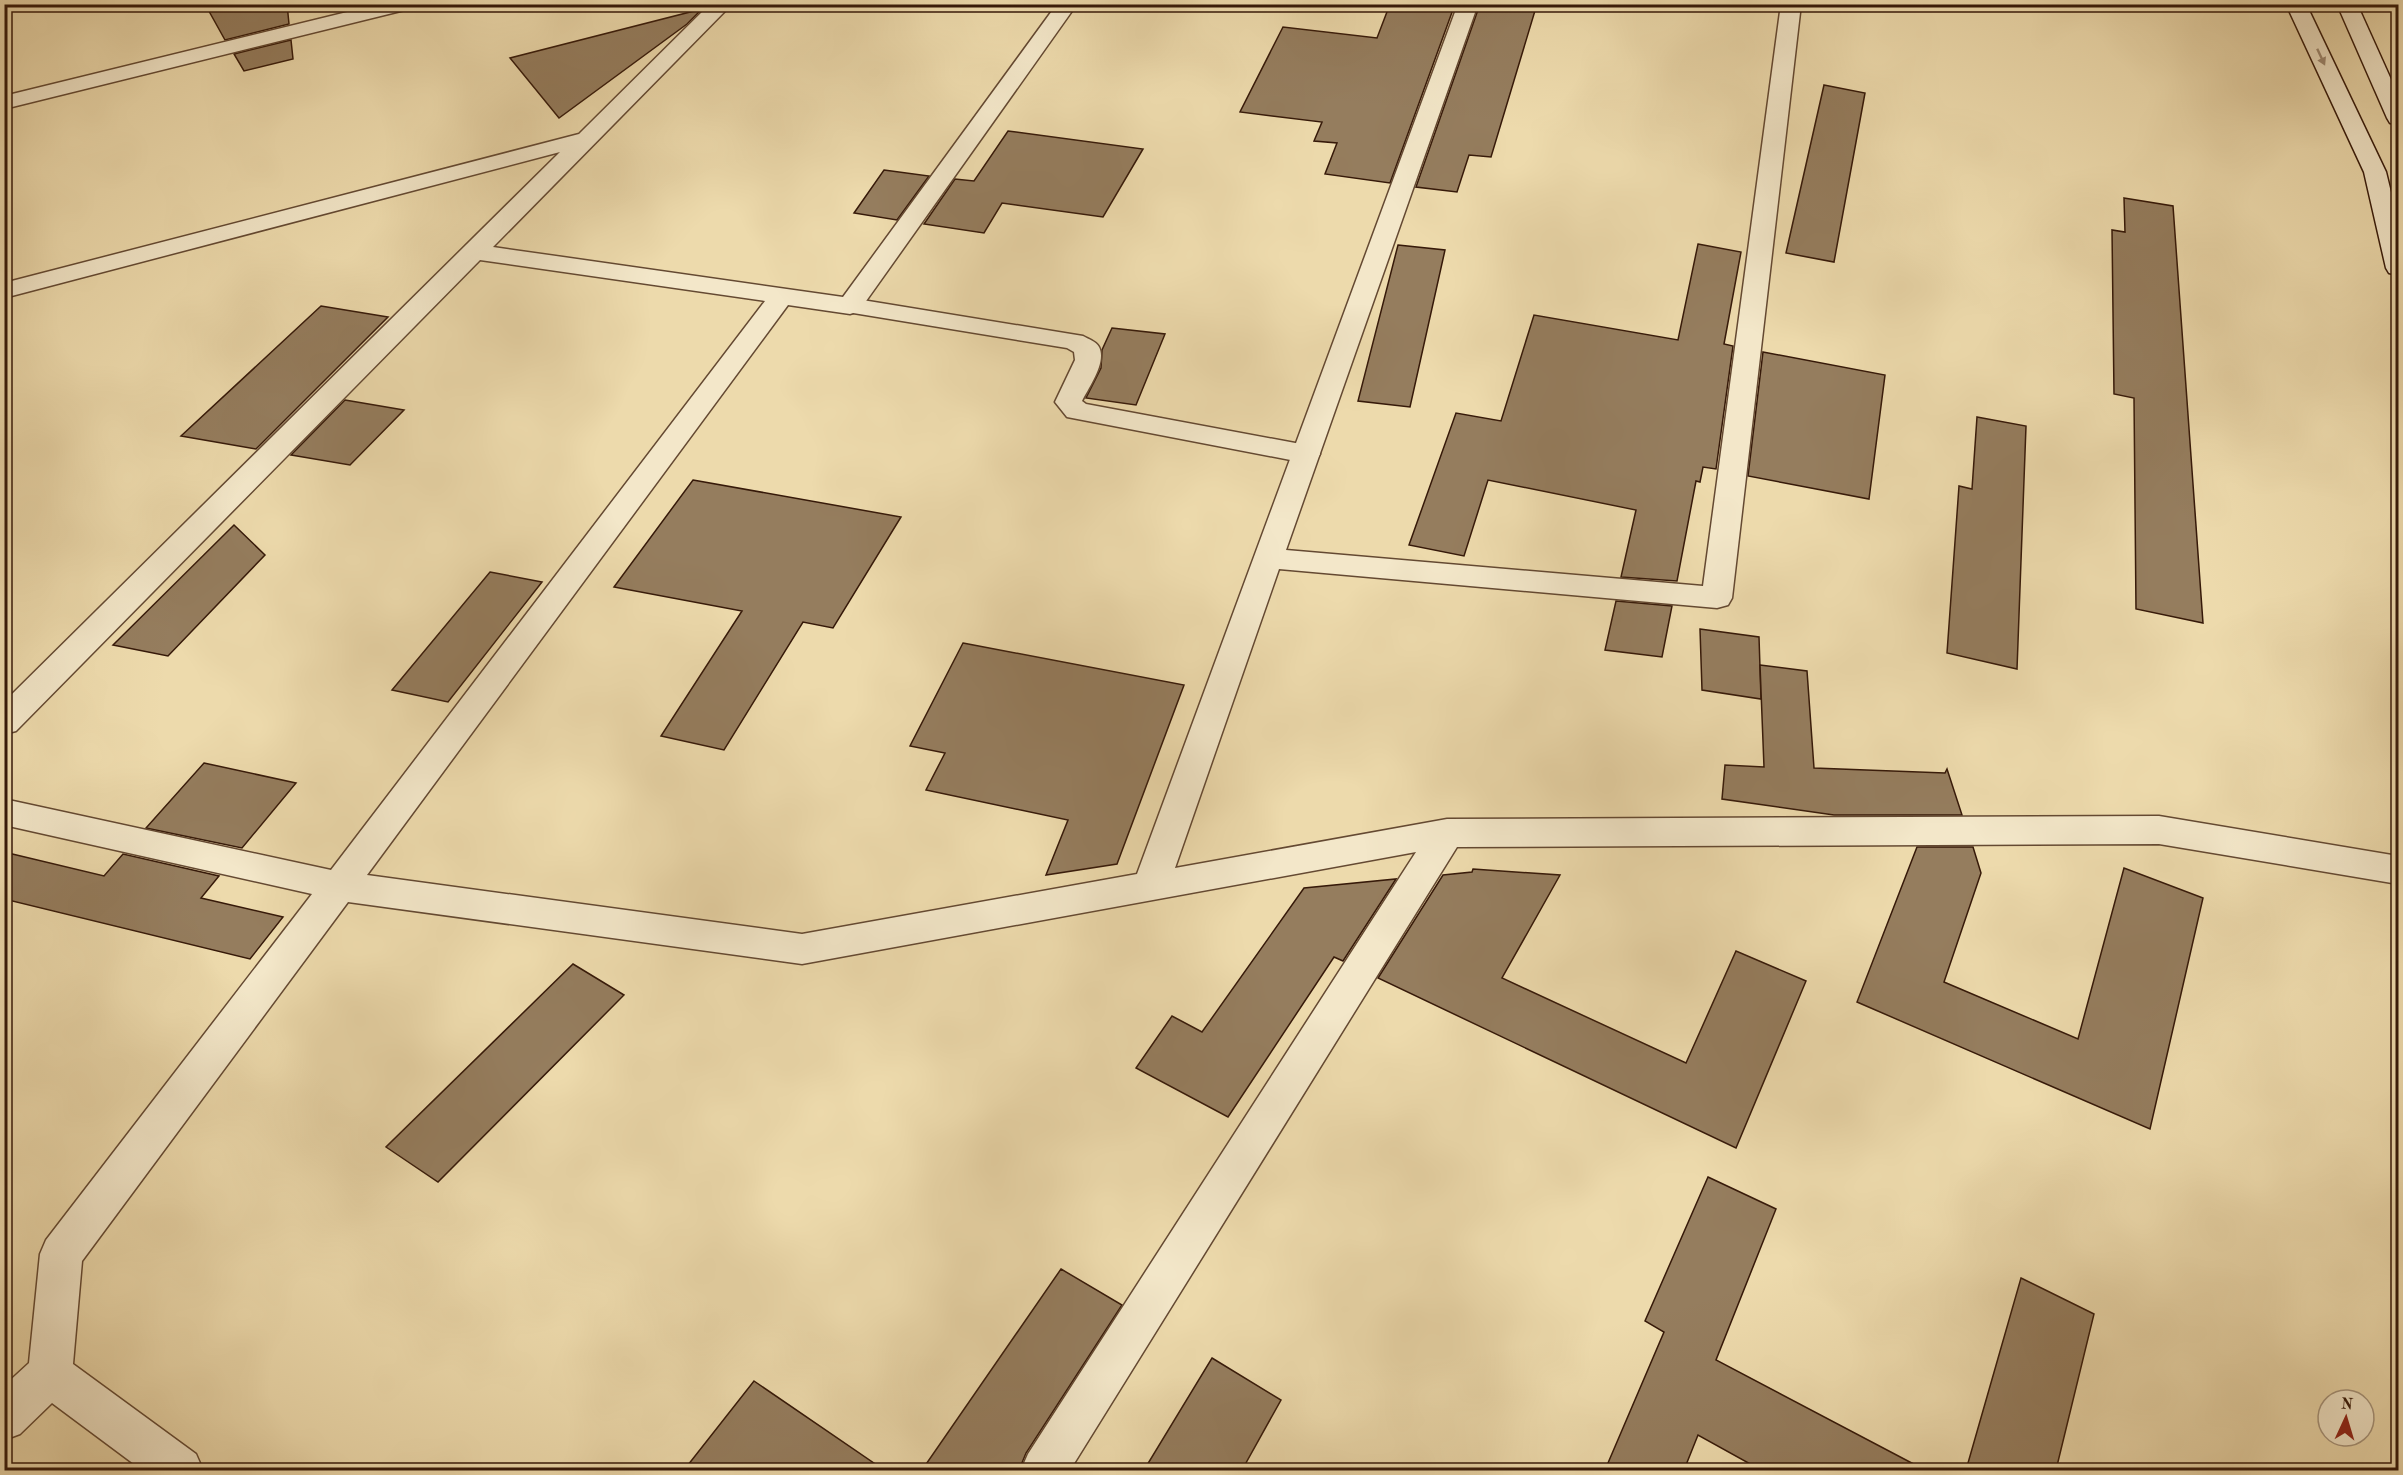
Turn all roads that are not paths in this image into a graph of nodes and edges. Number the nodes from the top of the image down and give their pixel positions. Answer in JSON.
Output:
{"nodes":[{"id":1,"x":406,"y":4,"type":"edge"},
{"id":2,"x":722,"y":4,"type":"edge"},
{"id":3,"x":1067,"y":4,"type":"edge"},
{"id":4,"x":1468,"y":4,"type":"edge"},
{"id":5,"x":1791,"y":4,"type":"edge"},
{"id":6,"x":2296,"y":4,"type":"edge"},
{"id":7,"x":2347,"y":4,"type":"edge"},
{"id":8,"x":4,"y":104,"type":"edge"},
{"id":9,"x":2398,"y":118,"type":"edge"},
{"id":10,"x":588,"y":138,"type":"junction"},
{"id":11,"x":474,"y":252,"type":"junction"},
{"id":12,"x":2398,"y":268,"type":"edge"},
{"id":13,"x":4,"y":291,"type":"edge"},
{"id":14,"x":782,"y":296,"type":"junction"},
{"id":15,"x":850,"y":306,"type":"junction"},
{"id":16,"x":1306,"y":454,"type":"junction"},
{"id":17,"x":1268,"y":558,"type":"junction"},
{"id":18,"x":4,"y":722,"type":"edge"},
{"id":19,"x":4,"y":812,"type":"edge"},
{"id":20,"x":1447,"y":833,"type":"junction"},
{"id":21,"x":2398,"y":870,"type":"edge"},
{"id":22,"x":339,"y":886,"type":"junction"},
{"id":23,"x":1150,"y":887,"type":"junction"},
{"id":24,"x":50,"y":1374,"type":"junction"},
{"id":25,"x":4,"y":1418,"type":"edge"},
{"id":26,"x":180,"y":1470,"type":"edge"},
{"id":27,"x":1044,"y":1470,"type":"edge"}],
"edges":[{"from":1,"to":8,"type":"street"},
{"from":2,"to":10,"type":"street"},
{"from":3,"to":15,"type":"street"},
{"from":4,"to":16,"type":"street"},
{"from":5,"to":17,"type":"street"},
{"from":6,"to":12,"type":"street","one_way":true},
{"from":7,"to":9,"type":"street"},
{"from":10,"to":11,"type":"street"},
{"from":10,"to":13,"type":"street"},
{"from":11,"to":14,"type":"street"},
{"from":11,"to":18,"type":"street"},
{"from":14,"to":15,"type":"street"},
{"from":14,"to":22,"type":"street"},
{"from":15,"to":16,"type":"street"},
{"from":16,"to":17,"type":"street"},
{"from":17,"to":23,"type":"street"},
{"from":19,"to":22,"type":"street"},
{"from":20,"to":21,"type":"street"},
{"from":20,"to":23,"type":"street"},
{"from":20,"to":27,"type":"street"},
{"from":22,"to":23,"type":"street"},
{"from":22,"to":24,"type":"street"},
{"from":24,"to":25,"type":"street"},
{"from":24,"to":26,"type":"street"}]}
